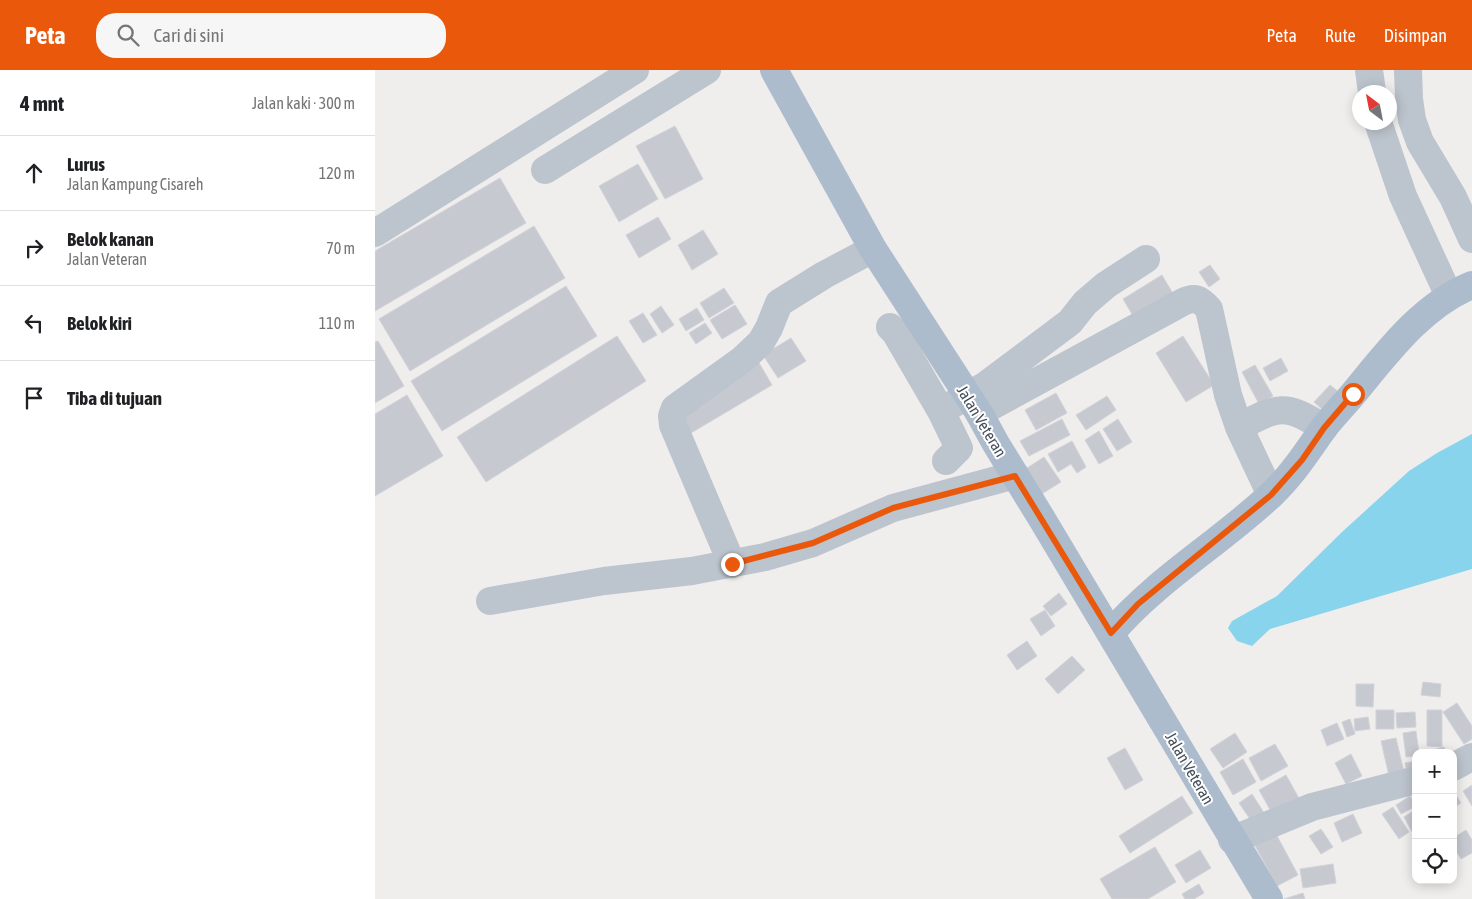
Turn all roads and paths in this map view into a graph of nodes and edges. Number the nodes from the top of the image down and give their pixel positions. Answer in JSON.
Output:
{"nodes":[{"id":1,"x":635,"y":70,"type":"edge"},
{"id":2,"x":707,"y":70,"type":"edge"},
{"id":3,"x":774,"y":70,"type":"edge"},
{"id":4,"x":1369,"y":70,"type":"edge"},
{"id":5,"x":1408,"y":70,"type":"edge"},
{"id":6,"x":1371,"y":85,"type":"edge"},
{"id":7,"x":1381,"y":130,"type":"edge"},
{"id":8,"x":545,"y":170,"type":"dead end"},
{"id":9,"x":375,"y":233,"type":"edge"},
{"id":10,"x":1472,"y":239,"type":"edge"},
{"id":11,"x":873,"y":249,"type":"junction"},
{"id":12,"x":1146,"y":259,"type":"dead end"},
{"id":13,"x":1461,"y":291,"type":"edge"},
{"id":14,"x":890,"y":327,"type":"dead end"},
{"id":15,"x":973,"y":404,"type":"junction"},
{"id":16,"x":941,"y":411,"type":"junction"},
{"id":17,"x":1239,"y":427,"type":"junction"},
{"id":18,"x":1324,"y":428,"type":"junction"},
{"id":19,"x":946,"y":461,"type":"dead end"},
{"id":20,"x":1015,"y":476,"type":"junction"},
{"id":21,"x":1271,"y":495,"type":"junction"},
{"id":22,"x":732,"y":564,"type":"junction"},
{"id":23,"x":490,"y":601,"type":"dead end"},
{"id":24,"x":1111,"y":633,"type":"junction"},
{"id":25,"x":1472,"y":757,"type":"edge"},
{"id":26,"x":1457,"y":764,"type":"edge"},
{"id":27,"x":1412,"y":781,"type":"edge"},
{"id":28,"x":1233,"y":840,"type":"junction"},
{"id":29,"x":1269,"y":899,"type":"edge"}],
"edges":[{"from":1,"to":9,"type":"street"},
{"from":2,"to":8,"type":"street"},
{"from":3,"to":11,"type":"main road","name":"Jalan Veteran"},
{"from":4,"to":6,"type":"street"},
{"from":5,"to":10,"type":"street"},
{"from":7,"to":13,"type":"street"},
{"from":11,"to":15,"type":"main road","name":"Jalan Veteran"},
{"from":11,"to":22,"type":"street"},
{"from":12,"to":15,"type":"street"},
{"from":13,"to":18,"type":"main road"},
{"from":14,"to":16,"type":"street"},
{"from":15,"to":16,"type":"street"},
{"from":15,"to":17,"type":"street"},
{"from":15,"to":20,"type":"main road","name":"Jalan Veteran"},
{"from":16,"to":19,"type":"street"},
{"from":17,"to":18,"type":"street"},
{"from":17,"to":21,"type":"street"},
{"from":18,"to":21,"type":"main road"},
{"from":20,"to":22,"type":"street"},
{"from":20,"to":24,"type":"main road","name":"Jalan Veteran"},
{"from":21,"to":24,"type":"main road"},
{"from":22,"to":23,"type":"street"},
{"from":24,"to":28,"type":"main road","name":"Jalan Veteran"},
{"from":25,"to":26,"type":"street"},
{"from":27,"to":28,"type":"street"},
{"from":28,"to":29,"type":"main road","name":"Jalan Veteran"}]}
